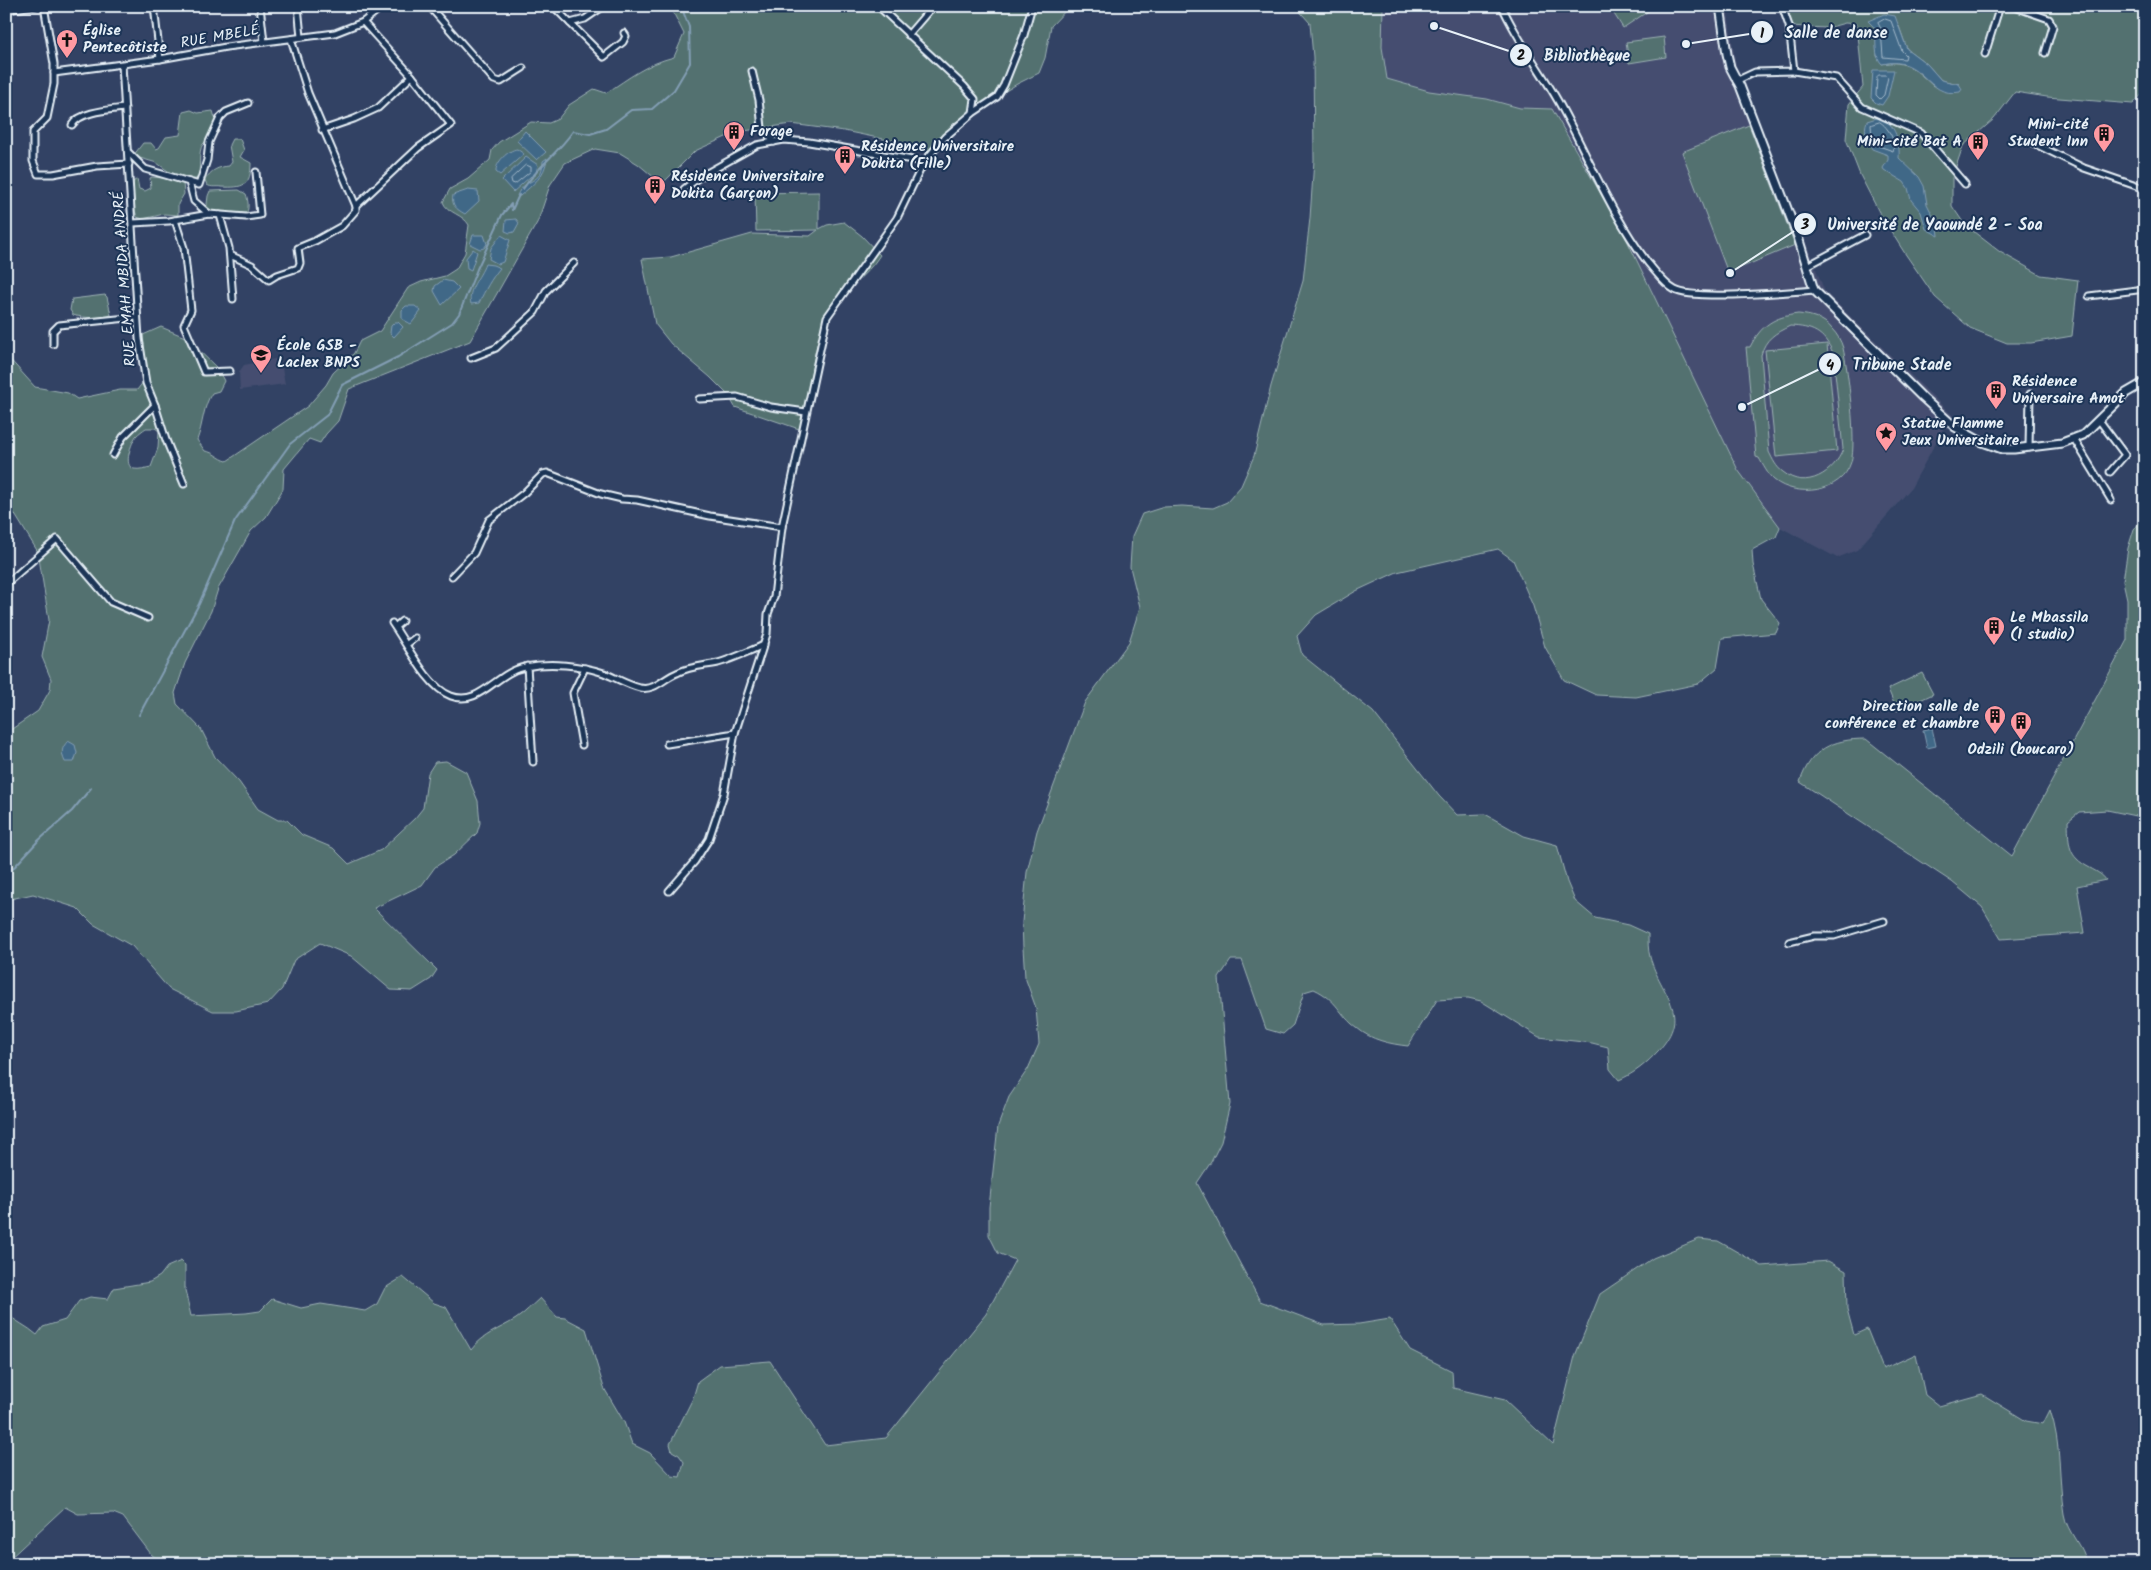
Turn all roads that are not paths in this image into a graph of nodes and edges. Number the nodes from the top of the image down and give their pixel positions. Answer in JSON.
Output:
{"nodes":[{"id":1,"x":35,"y":6,"type":"edge"},
{"id":2,"x":44,"y":6,"type":"edge"},
{"id":3,"x":154,"y":6,"type":"edge"},
{"id":4,"x":260,"y":6,"type":"edge"},
{"id":5,"x":298,"y":6,"type":"edge"},
{"id":6,"x":383,"y":6,"type":"edge"},
{"id":7,"x":429,"y":6,"type":"edge"},
{"id":8,"x":553,"y":6,"type":"edge"},
{"id":9,"x":604,"y":6,"type":"edge"},
{"id":10,"x":878,"y":6,"type":"edge"},
{"id":11,"x":934,"y":6,"type":"edge"},
{"id":12,"x":1032,"y":6,"type":"edge"},
{"id":13,"x":1502,"y":6,"type":"edge"},
{"id":14,"x":1720,"y":6,"type":"edge"},
{"id":15,"x":1782,"y":6,"type":"edge"},
{"id":16,"x":2000,"y":6,"type":"edge"},
{"id":17,"x":2012,"y":6,"type":"edge"},
{"id":18,"x":6,"y":10,"type":"edge"},
{"id":19,"x":363,"y":22,"type":"junction"},
{"id":20,"x":570,"y":22,"type":"junction"},
{"id":21,"x":624,"y":34,"type":"dead end"},
{"id":22,"x":908,"y":35,"type":"junction"},
{"id":23,"x":301,"y":37,"type":"junction"},
{"id":24,"x":291,"y":39,"type":"junction"},
{"id":25,"x":264,"y":42,"type":"junction"},
{"id":26,"x":2045,"y":53,"type":"dead end"},
{"id":27,"x":1985,"y":54,"type":"dead end"},
{"id":28,"x":160,"y":60,"type":"junction"},
{"id":29,"x":122,"y":65,"type":"junction"},
{"id":30,"x":523,"y":68,"type":"dead end"},
{"id":31,"x":752,"y":71,"type":"dead end"},
{"id":32,"x":1794,"y":71,"type":"junction"},
{"id":33,"x":54,"y":73,"type":"junction"},
{"id":34,"x":412,"y":76,"type":"junction"},
{"id":35,"x":1736,"y":81,"type":"junction"},
{"id":36,"x":248,"y":104,"type":"dead end"},
{"id":37,"x":125,"y":108,"type":"junction"},
{"id":38,"x":973,"y":113,"type":"junction"},
{"id":39,"x":72,"y":125,"type":"dead end"},
{"id":40,"x":322,"y":130,"type":"junction"},
{"id":41,"x":2029,"y":141,"type":"dead end"},
{"id":42,"x":774,"y":142,"type":"junction"},
{"id":43,"x":128,"y":152,"type":"junction"},
{"id":44,"x":924,"y":162,"type":"junction"},
{"id":45,"x":129,"y":164,"type":"junction"},
{"id":46,"x":256,"y":172,"type":"dead end"},
{"id":47,"x":189,"y":182,"type":"junction"},
{"id":48,"x":1966,"y":184,"type":"dead end"},
{"id":49,"x":684,"y":189,"type":"dead end"},
{"id":50,"x":2145,"y":189,"type":"edge"},
{"id":51,"x":356,"y":206,"type":"junction"},
{"id":52,"x":209,"y":214,"type":"junction"},
{"id":53,"x":220,"y":215,"type":"junction"},
{"id":54,"x":175,"y":220,"type":"junction"},
{"id":55,"x":133,"y":223,"type":"junction"},
{"id":56,"x":1865,"y":234,"type":"dead end"},
{"id":57,"x":230,"y":255,"type":"junction"},
{"id":58,"x":574,"y":263,"type":"dead end"},
{"id":59,"x":1807,"y":266,"type":"junction"},
{"id":60,"x":2145,"y":289,"type":"edge"},
{"id":61,"x":1814,"y":290,"type":"junction"},
{"id":62,"x":2089,"y":296,"type":"dead end"},
{"id":63,"x":233,"y":299,"type":"dead end"},
{"id":64,"x":137,"y":317,"type":"junction"},
{"id":65,"x":53,"y":344,"type":"dead end"},
{"id":66,"x":471,"y":358,"type":"dead end"},
{"id":67,"x":230,"y":371,"type":"dead end"},
{"id":68,"x":2141,"y":384,"type":"edge"},
{"id":69,"x":2145,"y":393,"type":"edge"},
{"id":70,"x":2030,"y":394,"type":"dead end"},
{"id":71,"x":699,"y":399,"type":"dead end"},
{"id":72,"x":155,"y":406,"type":"junction"},
{"id":73,"x":806,"y":412,"type":"junction"},
{"id":74,"x":2099,"y":420,"type":"junction"},
{"id":75,"x":2074,"y":439,"type":"junction"},
{"id":76,"x":2029,"y":448,"type":"junction"},
{"id":77,"x":113,"y":455,"type":"dead end"},
{"id":78,"x":2110,"y":472,"type":"dead end"},
{"id":79,"x":184,"y":484,"type":"dead end"},
{"id":80,"x":2111,"y":500,"type":"dead end"},
{"id":81,"x":782,"y":527,"type":"junction"},
{"id":82,"x":452,"y":576,"type":"dead end"},
{"id":83,"x":6,"y":584,"type":"edge"},
{"id":84,"x":148,"y":618,"type":"dead end"},
{"id":85,"x":402,"y":620,"type":"dead end"},
{"id":86,"x":415,"y":638,"type":"dead end"},
{"id":87,"x":407,"y":644,"type":"junction"},
{"id":88,"x":764,"y":645,"type":"junction"},
{"id":89,"x":527,"y":666,"type":"junction"},
{"id":90,"x":585,"y":668,"type":"junction"},
{"id":91,"x":735,"y":732,"type":"junction"},
{"id":92,"x":667,"y":744,"type":"dead end"},
{"id":93,"x":582,"y":745,"type":"dead end"},
{"id":94,"x":533,"y":762,"type":"dead end"},
{"id":95,"x":669,"y":891,"type":"dead end"},
{"id":96,"x":1884,"y":921,"type":"dead end"},
{"id":97,"x":1788,"y":942,"type":"dead end"}],
"edges":[{"from":1,"to":18,"type":"street"},
{"from":2,"to":33,"type":"street"},
{"from":3,"to":28,"type":"street"},
{"from":4,"to":25,"type":"street"},
{"from":5,"to":23,"type":"street"},
{"from":6,"to":19,"type":"street","name":"RUE MBELÉ"},
{"from":7,"to":30,"type":"street"},
{"from":8,"to":20,"type":"street"},
{"from":9,"to":20,"type":"street"},
{"from":10,"to":22,"type":"street"},
{"from":11,"to":22,"type":"street"},
{"from":12,"to":38,"type":"street"},
{"from":13,"to":61,"type":"street"},
{"from":14,"to":35,"type":"street"},
{"from":15,"to":32,"type":"street"},
{"from":16,"to":27,"type":"street"},
{"from":17,"to":26,"type":"street"},
{"from":19,"to":23,"type":"street","name":"RUE MBELÉ"},
{"from":19,"to":34,"type":"street"},
{"from":20,"to":21,"type":"street"},
{"from":22,"to":38,"type":"street"},
{"from":23,"to":24,"type":"street","name":"RUE MBELÉ"},
{"from":24,"to":25,"type":"street","name":"RUE MBELÉ"},
{"from":24,"to":40,"type":"street"},
{"from":25,"to":28,"type":"street","name":"RUE MBELÉ"},
{"from":28,"to":29,"type":"street","name":"RUE MBELÉ"},
{"from":29,"to":33,"type":"street","name":"RUE MBELÉ"},
{"from":29,"to":37,"type":"street","name":"RUE EMAH MBIDA ANDRÉ"},
{"from":31,"to":42,"type":"street"},
{"from":32,"to":35,"type":"street"},
{"from":32,"to":48,"type":"street"},
{"from":33,"to":45,"type":"street"},
{"from":34,"to":40,"type":"street"},
{"from":34,"to":51,"type":"street"},
{"from":35,"to":59,"type":"street"},
{"from":36,"to":47,"type":"street"},
{"from":37,"to":39,"type":"street"},
{"from":37,"to":43,"type":"street","name":"RUE EMAH MBIDA ANDRÉ"},
{"from":38,"to":44,"type":"street"},
{"from":40,"to":51,"type":"street"},
{"from":41,"to":50,"type":"street"},
{"from":42,"to":44,"type":"street"},
{"from":42,"to":49,"type":"street"},
{"from":43,"to":45,"type":"street","name":"RUE EMAH MBIDA ANDRÉ"},
{"from":43,"to":47,"type":"street"},
{"from":44,"to":73,"type":"street"},
{"from":45,"to":55,"type":"street","name":"RUE EMAH MBIDA ANDRÉ"},
{"from":46,"to":53,"type":"street"},
{"from":47,"to":52,"type":"street"},
{"from":51,"to":57,"type":"street"},
{"from":52,"to":53,"type":"street"},
{"from":52,"to":54,"type":"street"},
{"from":53,"to":57,"type":"street"},
{"from":54,"to":55,"type":"street"},
{"from":54,"to":67,"type":"street"},
{"from":55,"to":64,"type":"street","name":"RUE EMAH MBIDA ANDRÉ"},
{"from":56,"to":59,"type":"street"},
{"from":57,"to":63,"type":"street"},
{"from":58,"to":66,"type":"street"},
{"from":59,"to":61,"type":"street"},
{"from":60,"to":62,"type":"street"},
{"from":61,"to":76,"type":"street"},
{"from":64,"to":65,"type":"street"},
{"from":64,"to":72,"type":"street","name":"RUE EMAH MBIDA ANDRÉ"},
{"from":68,"to":69,"type":"street"},
{"from":68,"to":74,"type":"street"},
{"from":70,"to":76,"type":"street"},
{"from":71,"to":73,"type":"street"},
{"from":72,"to":77,"type":"street"},
{"from":72,"to":79,"type":"street","name":"RUE EMAH MBIDA ANDRÉ"},
{"from":73,"to":81,"type":"street"},
{"from":74,"to":75,"type":"street"},
{"from":74,"to":78,"type":"street"},
{"from":75,"to":76,"type":"street"},
{"from":75,"to":80,"type":"street"},
{"from":81,"to":82,"type":"street"},
{"from":81,"to":88,"type":"street"},
{"from":83,"to":84,"type":"street"},
{"from":85,"to":87,"type":"street"},
{"from":86,"to":87,"type":"street"},
{"from":87,"to":89,"type":"street"},
{"from":88,"to":90,"type":"street"},
{"from":88,"to":91,"type":"street"},
{"from":89,"to":90,"type":"street"},
{"from":89,"to":94,"type":"street"},
{"from":90,"to":93,"type":"street"},
{"from":91,"to":92,"type":"street"},
{"from":91,"to":95,"type":"street"},
{"from":96,"to":97,"type":"street"}]}
